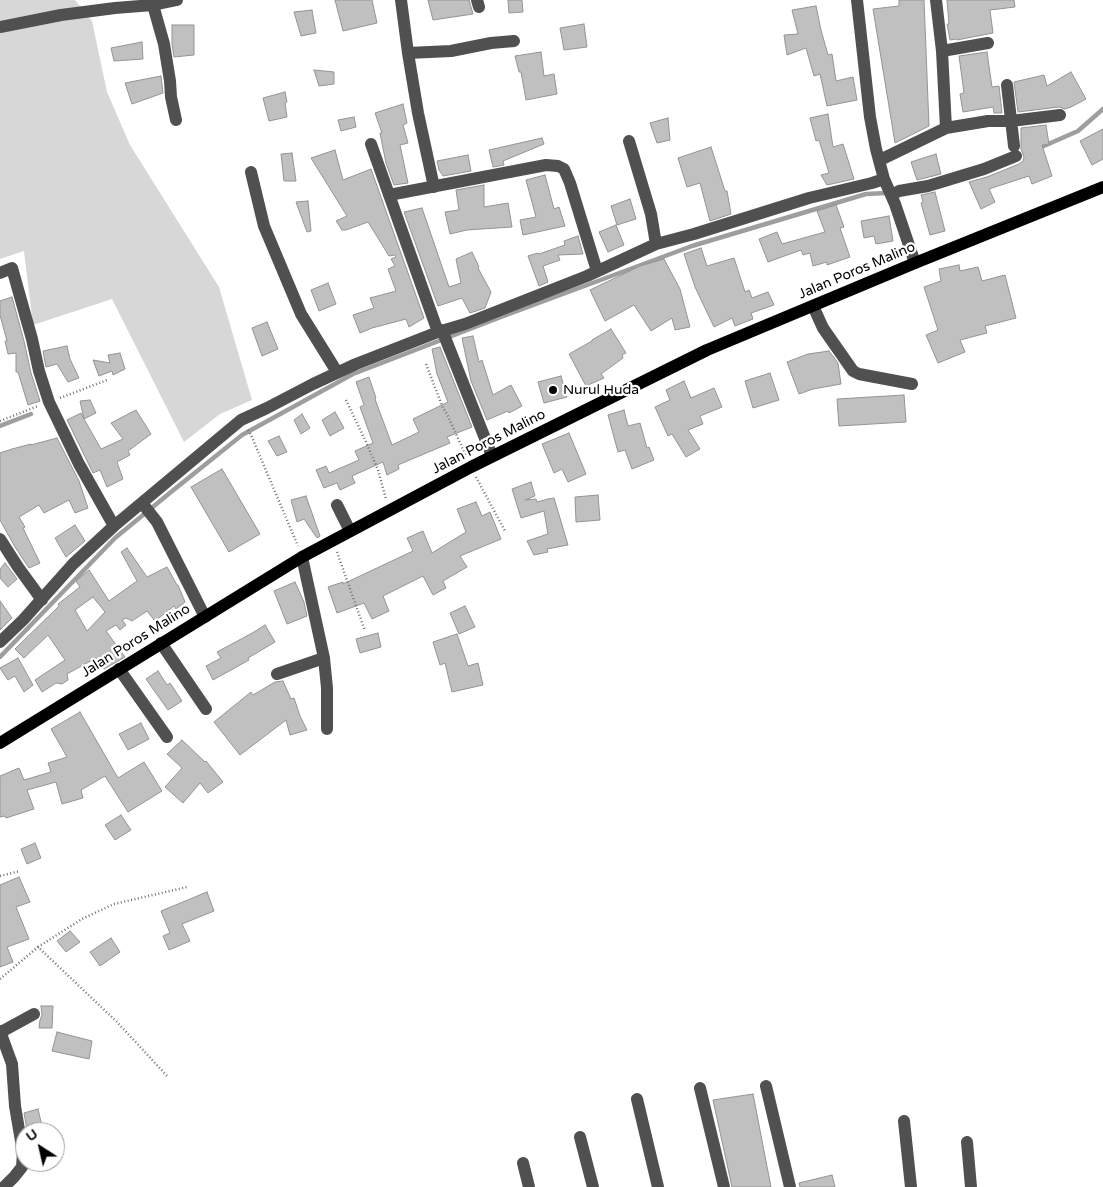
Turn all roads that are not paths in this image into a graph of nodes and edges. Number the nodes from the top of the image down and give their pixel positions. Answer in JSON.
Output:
{"nodes":[{"id":1,"x":177,"y":0,"type":"edge"},
{"id":2,"x":401,"y":0,"type":"edge"},
{"id":3,"x":857,"y":0,"type":"edge"},
{"id":4,"x":936,"y":0,"type":"edge"},
{"id":5,"x":153,"y":5,"type":"junction"},
{"id":6,"x":0,"y":27,"type":"edge"},
{"id":7,"x":514,"y":40,"type":"dead end"},
{"id":8,"x":988,"y":43,"type":"dead end"},
{"id":9,"x":942,"y":51,"type":"junction"},
{"id":10,"x":408,"y":53,"type":"junction"},
{"id":11,"x":1007,"y":85,"type":"dead end"},
{"id":12,"x":1060,"y":115,"type":"dead end"},
{"id":13,"x":176,"y":120,"type":"dead end"},
{"id":14,"x":1010,"y":121,"type":"junction"},
{"id":15,"x":946,"y":128,"type":"junction"},
{"id":16,"x":629,"y":142,"type":"dead end"},
{"id":17,"x":371,"y":144,"type":"dead end"},
{"id":18,"x":880,"y":160,"type":"junction"},
{"id":19,"x":251,"y":172,"type":"dead end"},
{"id":20,"x":434,"y":187,"type":"junction"},
{"id":21,"x":888,"y":188,"type":"junction"},
{"id":22,"x":1103,"y":188,"type":"edge"},
{"id":23,"x":389,"y":195,"type":"junction"},
{"id":24,"x":656,"y":244,"type":"junction"},
{"id":25,"x":915,"y":263,"type":"junction"},
{"id":26,"x":598,"y":271,"type":"junction"},
{"id":27,"x":0,"y":273,"type":"edge"},
{"id":28,"x":813,"y":306,"type":"junction"},
{"id":29,"x":440,"y":331,"type":"junction"},
{"id":30,"x":337,"y":372,"type":"junction"},
{"id":31,"x":912,"y":384,"type":"dead end"},
{"id":32,"x":492,"y":456,"type":"junction"},
{"id":33,"x":337,"y":504,"type":"dead end"},
{"id":34,"x":145,"y":506,"type":"junction"},
{"id":35,"x":114,"y":526,"type":"junction"},
{"id":36,"x":350,"y":531,"type":"junction"},
{"id":37,"x":0,"y":539,"type":"edge"},
{"id":38,"x":302,"y":557,"type":"junction"},
{"id":39,"x":42,"y":600,"type":"junction"},
{"id":40,"x":205,"y":617,"type":"junction"},
{"id":41,"x":0,"y":642,"type":"edge"},
{"id":42,"x":161,"y":643,"type":"junction"},
{"id":43,"x":324,"y":658,"type":"junction"},
{"id":44,"x":119,"y":669,"type":"junction"},
{"id":45,"x":277,"y":674,"type":"dead end"},
{"id":46,"x":206,"y":709,"type":"dead end"},
{"id":47,"x":327,"y":729,"type":"dead end"},
{"id":48,"x":167,"y":737,"type":"dead end"},
{"id":49,"x":0,"y":743,"type":"edge"},
{"id":50,"x":34,"y":1014,"type":"dead end"},
{"id":51,"x":0,"y":1032,"type":"edge"},
{"id":52,"x":766,"y":1086,"type":"dead end"},
{"id":53,"x":700,"y":1088,"type":"dead end"},
{"id":54,"x":637,"y":1099,"type":"dead end"},
{"id":55,"x":904,"y":1121,"type":"dead end"},
{"id":56,"x":580,"y":1137,"type":"dead end"},
{"id":57,"x":967,"y":1142,"type":"dead end"},
{"id":58,"x":523,"y":1163,"type":"dead end"},
{"id":59,"x":4,"y":1187,"type":"edge"},
{"id":60,"x":529,"y":1187,"type":"edge"},
{"id":61,"x":593,"y":1187,"type":"edge"},
{"id":62,"x":658,"y":1187,"type":"edge"},
{"id":63,"x":724,"y":1187,"type":"edge"},
{"id":64,"x":790,"y":1187,"type":"edge"},
{"id":65,"x":911,"y":1187,"type":"edge"},
{"id":66,"x":971,"y":1187,"type":"edge"}],
"edges":[{"from":1,"to":5,"type":"street"},
{"from":2,"to":10,"type":"street"},
{"from":3,"to":18,"type":"street"},
{"from":4,"to":9,"type":"street"},
{"from":5,"to":6,"type":"street"},
{"from":5,"to":13,"type":"street"},
{"from":7,"to":10,"type":"street"},
{"from":8,"to":9,"type":"street"},
{"from":9,"to":15,"type":"street"},
{"from":10,"to":20,"type":"street"},
{"from":11,"to":14,"type":"street"},
{"from":12,"to":14,"type":"street"},
{"from":14,"to":15,"type":"street"},
{"from":14,"to":21,"type":"street"},
{"from":15,"to":18,"type":"street"},
{"from":16,"to":24,"type":"street"},
{"from":17,"to":23,"type":"street"},
{"from":18,"to":21,"type":"street"},
{"from":19,"to":30,"type":"street"},
{"from":20,"to":23,"type":"street"},
{"from":20,"to":26,"type":"street"},
{"from":21,"to":24,"type":"street"},
{"from":21,"to":25,"type":"street"},
{"from":22,"to":25,"type":"main road","name":"Jalan Poros Malino"},
{"from":23,"to":29,"type":"street"},
{"from":24,"to":26,"type":"street"},
{"from":25,"to":28,"type":"main road","name":"Jalan Poros Malino"},
{"from":26,"to":29,"type":"street"},
{"from":27,"to":35,"type":"street"},
{"from":28,"to":31,"type":"street"},
{"from":28,"to":32,"type":"main road","name":"Jalan Poros Malino"},
{"from":29,"to":30,"type":"street"},
{"from":29,"to":32,"type":"street"},
{"from":30,"to":34,"type":"street"},
{"from":32,"to":36,"type":"main road","name":"Jalan Poros Malino"},
{"from":33,"to":36,"type":"street"},
{"from":34,"to":35,"type":"street"},
{"from":34,"to":40,"type":"street"},
{"from":35,"to":39,"type":"street"},
{"from":36,"to":38,"type":"main road","name":"Jalan Poros Malino"},
{"from":37,"to":39,"type":"street"},
{"from":38,"to":40,"type":"main road","name":"Jalan Poros Malino"},
{"from":38,"to":43,"type":"street"},
{"from":39,"to":41,"type":"street"},
{"from":40,"to":42,"type":"main road","name":"Jalan Poros Malino"},
{"from":42,"to":44,"type":"main road","name":"Jalan Poros Malino"},
{"from":42,"to":46,"type":"street"},
{"from":43,"to":45,"type":"street"},
{"from":43,"to":47,"type":"street"},
{"from":44,"to":48,"type":"street"},
{"from":44,"to":49,"type":"main road","name":"Jalan Poros Malino"},
{"from":50,"to":51,"type":"street"},
{"from":51,"to":59,"type":"street"},
{"from":52,"to":64,"type":"street"},
{"from":53,"to":63,"type":"street"},
{"from":54,"to":62,"type":"street"},
{"from":55,"to":65,"type":"street"},
{"from":56,"to":61,"type":"street"},
{"from":57,"to":66,"type":"street"},
{"from":58,"to":60,"type":"street"}]}
